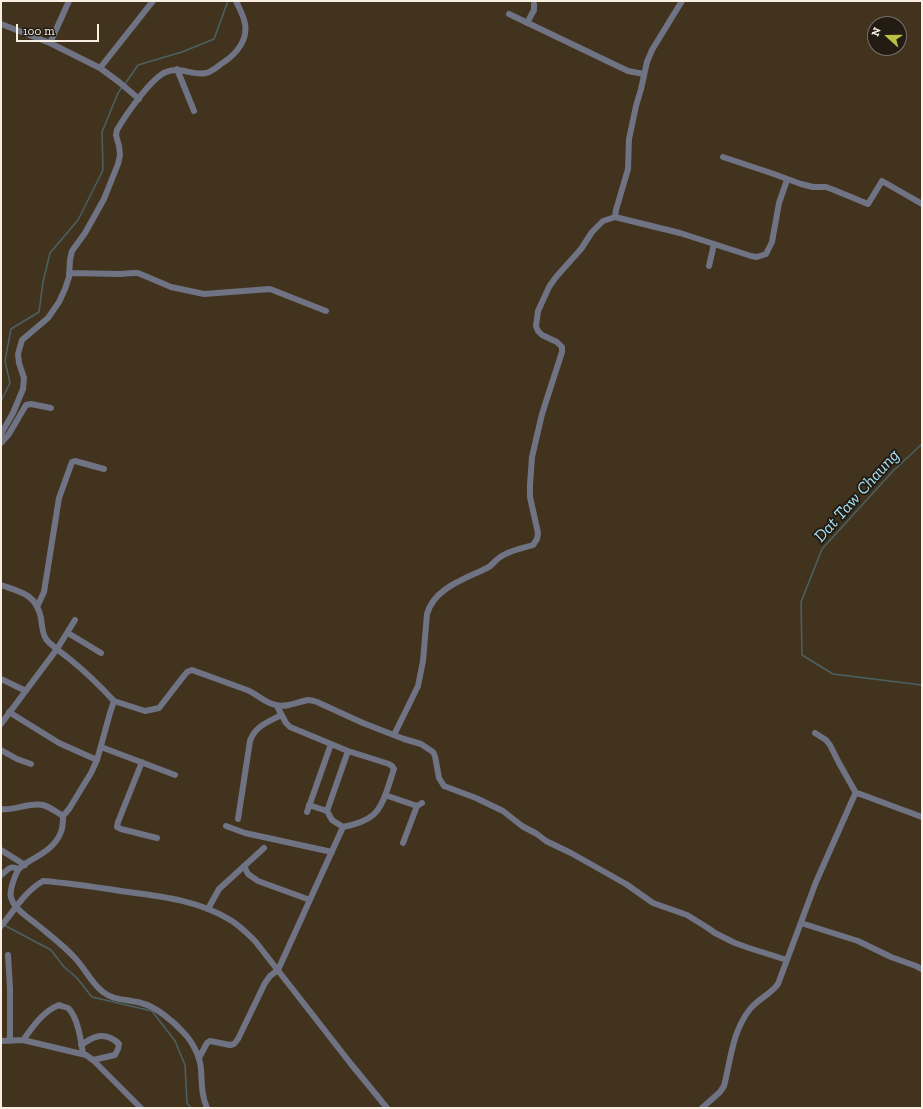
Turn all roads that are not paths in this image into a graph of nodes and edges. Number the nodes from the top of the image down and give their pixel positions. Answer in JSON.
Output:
{"nodes":[{"id":1,"x":68,"y":1,"type":"edge"},
{"id":2,"x":154,"y":1,"type":"edge"},
{"id":3,"x":236,"y":1,"type":"edge"},
{"id":4,"x":682,"y":1,"type":"edge"},
{"id":5,"x":534,"y":4,"type":"dead end"},
{"id":6,"x":509,"y":14,"type":"dead end"},
{"id":7,"x":527,"y":23,"type":"junction"},
{"id":8,"x":1,"y":24,"type":"edge"},
{"id":9,"x":50,"y":43,"type":"junction"},
{"id":10,"x":100,"y":68,"type":"junction"},
{"id":11,"x":177,"y":70,"type":"junction"},
{"id":12,"x":644,"y":74,"type":"junction"},
{"id":13,"x":139,"y":99,"type":"junction"},
{"id":14,"x":194,"y":111,"type":"dead end"},
{"id":15,"x":723,"y":156,"type":"dead end"},
{"id":16,"x":787,"y":180,"type":"junction"},
{"id":17,"x":922,"y":204,"type":"edge"},
{"id":18,"x":615,"y":217,"type":"junction"},
{"id":19,"x":714,"y":244,"type":"junction"},
{"id":20,"x":710,"y":266,"type":"dead end"},
{"id":21,"x":69,"y":273,"type":"junction"},
{"id":22,"x":326,"y":311,"type":"dead end"},
{"id":23,"x":51,"y":408,"type":"dead end"},
{"id":24,"x":1,"y":434,"type":"edge"},
{"id":25,"x":1,"y":443,"type":"edge"},
{"id":26,"x":104,"y":469,"type":"dead end"},
{"id":27,"x":1,"y":585,"type":"edge"},
{"id":28,"x":37,"y":607,"type":"junction"},
{"id":29,"x":75,"y":620,"type":"dead end"},
{"id":30,"x":68,"y":633,"type":"junction"},
{"id":31,"x":57,"y":649,"type":"junction"},
{"id":32,"x":101,"y":653,"type":"dead end"},
{"id":33,"x":1,"y":679,"type":"edge"},
{"id":34,"x":26,"y":691,"type":"junction"},
{"id":35,"x":114,"y":701,"type":"junction"},
{"id":36,"x":276,"y":706,"type":"junction"},
{"id":37,"x":9,"y":712,"type":"junction"},
{"id":38,"x":281,"y":715,"type":"junction"},
{"id":39,"x":1,"y":724,"type":"edge"},
{"id":40,"x":815,"y":733,"type":"dead end"},
{"id":41,"x":394,"y":735,"type":"junction"},
{"id":42,"x":331,"y":744,"type":"junction"},
{"id":43,"x":101,"y":747,"type":"junction"},
{"id":44,"x":1,"y":750,"type":"edge"},
{"id":45,"x":348,"y":751,"type":"junction"},
{"id":46,"x":97,"y":760,"type":"junction"},
{"id":47,"x":142,"y":762,"type":"junction"},
{"id":48,"x":31,"y":764,"type":"dead end"},
{"id":49,"x":175,"y":775,"type":"dead end"},
{"id":50,"x":856,"y":793,"type":"junction"},
{"id":51,"x":385,"y":795,"type":"junction"},
{"id":52,"x":309,"y":805,"type":"junction"},
{"id":53,"x":1,"y":809,"type":"edge"},
{"id":54,"x":327,"y":811,"type":"junction"},
{"id":55,"x":306,"y":812,"type":"dead end"},
{"id":56,"x":63,"y":816,"type":"junction"},
{"id":57,"x":922,"y":817,"type":"edge"},
{"id":58,"x":238,"y":819,"type":"dead end"},
{"id":59,"x":226,"y":826,"type":"dead end"},
{"id":60,"x":343,"y":827,"type":"junction"},
{"id":61,"x":157,"y":838,"type":"dead end"},
{"id":62,"x":403,"y":843,"type":"dead end"},
{"id":63,"x":264,"y":848,"type":"dead end"},
{"id":64,"x":1,"y":850,"type":"edge"},
{"id":65,"x":332,"y":852,"type":"junction"},
{"id":66,"x":244,"y":866,"type":"junction"},
{"id":67,"x":22,"y":867,"type":"junction"},
{"id":68,"x":1,"y":875,"type":"edge"},
{"id":69,"x":310,"y":900,"type":"junction"},
{"id":70,"x":15,"y":907,"type":"junction"},
{"id":71,"x":208,"y":909,"type":"junction"},
{"id":72,"x":801,"y":923,"type":"junction"},
{"id":73,"x":2,"y":924,"type":"edge"},
{"id":74,"x":8,"y":955,"type":"dead end"},
{"id":75,"x":787,"y":960,"type":"junction"},
{"id":76,"x":922,"y":969,"type":"edge"},
{"id":77,"x":278,"y":970,"type":"junction"},
{"id":78,"x":10,"y":1040,"type":"junction"},
{"id":79,"x":23,"y":1040,"type":"junction"},
{"id":80,"x":1,"y":1041,"type":"edge"},
{"id":81,"x":81,"y":1045,"type":"junction"},
{"id":82,"x":83,"y":1054,"type":"junction"},
{"id":83,"x":199,"y":1058,"type":"junction"},
{"id":84,"x":93,"y":1060,"type":"junction"},
{"id":85,"x":141,"y":1108,"type":"edge"},
{"id":86,"x":207,"y":1108,"type":"edge"},
{"id":87,"x":387,"y":1108,"type":"edge"},
{"id":88,"x":702,"y":1108,"type":"edge"}],
"edges":[{"from":1,"to":9,"type":"street"},
{"from":2,"to":10,"type":"street"},
{"from":3,"to":11,"type":"street"},
{"from":4,"to":12,"type":"street"},
{"from":5,"to":7,"type":"street"},
{"from":6,"to":7,"type":"street"},
{"from":7,"to":12,"type":"street"},
{"from":8,"to":9,"type":"street"},
{"from":9,"to":10,"type":"street"},
{"from":10,"to":13,"type":"street"},
{"from":11,"to":13,"type":"street"},
{"from":11,"to":14,"type":"street"},
{"from":12,"to":18,"type":"street"},
{"from":13,"to":21,"type":"street"},
{"from":15,"to":16,"type":"street"},
{"from":16,"to":17,"type":"street"},
{"from":16,"to":19,"type":"street"},
{"from":18,"to":19,"type":"street"},
{"from":18,"to":41,"type":"street"},
{"from":19,"to":20,"type":"street"},
{"from":21,"to":22,"type":"street"},
{"from":21,"to":24,"type":"street"},
{"from":23,"to":25,"type":"street"},
{"from":26,"to":28,"type":"street"},
{"from":27,"to":28,"type":"street"},
{"from":28,"to":31,"type":"street"},
{"from":29,"to":30,"type":"street"},
{"from":30,"to":31,"type":"street"},
{"from":30,"to":32,"type":"street"},
{"from":31,"to":34,"type":"street"},
{"from":31,"to":35,"type":"street"},
{"from":33,"to":34,"type":"street"},
{"from":34,"to":37,"type":"street"},
{"from":35,"to":36,"type":"street"},
{"from":35,"to":43,"type":"street"},
{"from":36,"to":38,"type":"street"},
{"from":36,"to":41,"type":"street"},
{"from":37,"to":39,"type":"street"},
{"from":37,"to":46,"type":"street"},
{"from":38,"to":42,"type":"street"},
{"from":38,"to":58,"type":"street"},
{"from":40,"to":50,"type":"street"},
{"from":41,"to":75,"type":"street"},
{"from":42,"to":45,"type":"street"},
{"from":42,"to":52,"type":"street"},
{"from":43,"to":46,"type":"street"},
{"from":43,"to":47,"type":"street"},
{"from":44,"to":48,"type":"street"},
{"from":45,"to":51,"type":"street"},
{"from":45,"to":54,"type":"street"},
{"from":46,"to":56,"type":"street"},
{"from":47,"to":49,"type":"street"},
{"from":47,"to":61,"type":"street"},
{"from":50,"to":57,"type":"street"},
{"from":50,"to":72,"type":"street"},
{"from":51,"to":60,"type":"street"},
{"from":51,"to":62,"type":"street"},
{"from":52,"to":54,"type":"street"},
{"from":52,"to":55,"type":"street"},
{"from":53,"to":56,"type":"street"},
{"from":54,"to":60,"type":"street"},
{"from":56,"to":67,"type":"street"},
{"from":59,"to":65,"type":"street"},
{"from":60,"to":65,"type":"street"},
{"from":63,"to":66,"type":"street"},
{"from":64,"to":67,"type":"street"},
{"from":65,"to":69,"type":"street"},
{"from":66,"to":69,"type":"street"},
{"from":66,"to":71,"type":"street"},
{"from":67,"to":68,"type":"street"},
{"from":67,"to":70,"type":"street"},
{"from":69,"to":77,"type":"street"},
{"from":70,"to":71,"type":"street"},
{"from":70,"to":73,"type":"street"},
{"from":70,"to":83,"type":"street"},
{"from":71,"to":77,"type":"street"},
{"from":72,"to":75,"type":"street"},
{"from":72,"to":76,"type":"street"},
{"from":74,"to":78,"type":"street"},
{"from":75,"to":88,"type":"street"},
{"from":77,"to":83,"type":"street"},
{"from":77,"to":87,"type":"street"},
{"from":78,"to":79,"type":"street"},
{"from":78,"to":80,"type":"street"},
{"from":79,"to":81,"type":"street"},
{"from":79,"to":82,"type":"street"},
{"from":81,"to":82,"type":"street"},
{"from":81,"to":84,"type":"street"},
{"from":82,"to":84,"type":"street"},
{"from":83,"to":86,"type":"street"},
{"from":84,"to":85,"type":"street"}]}
